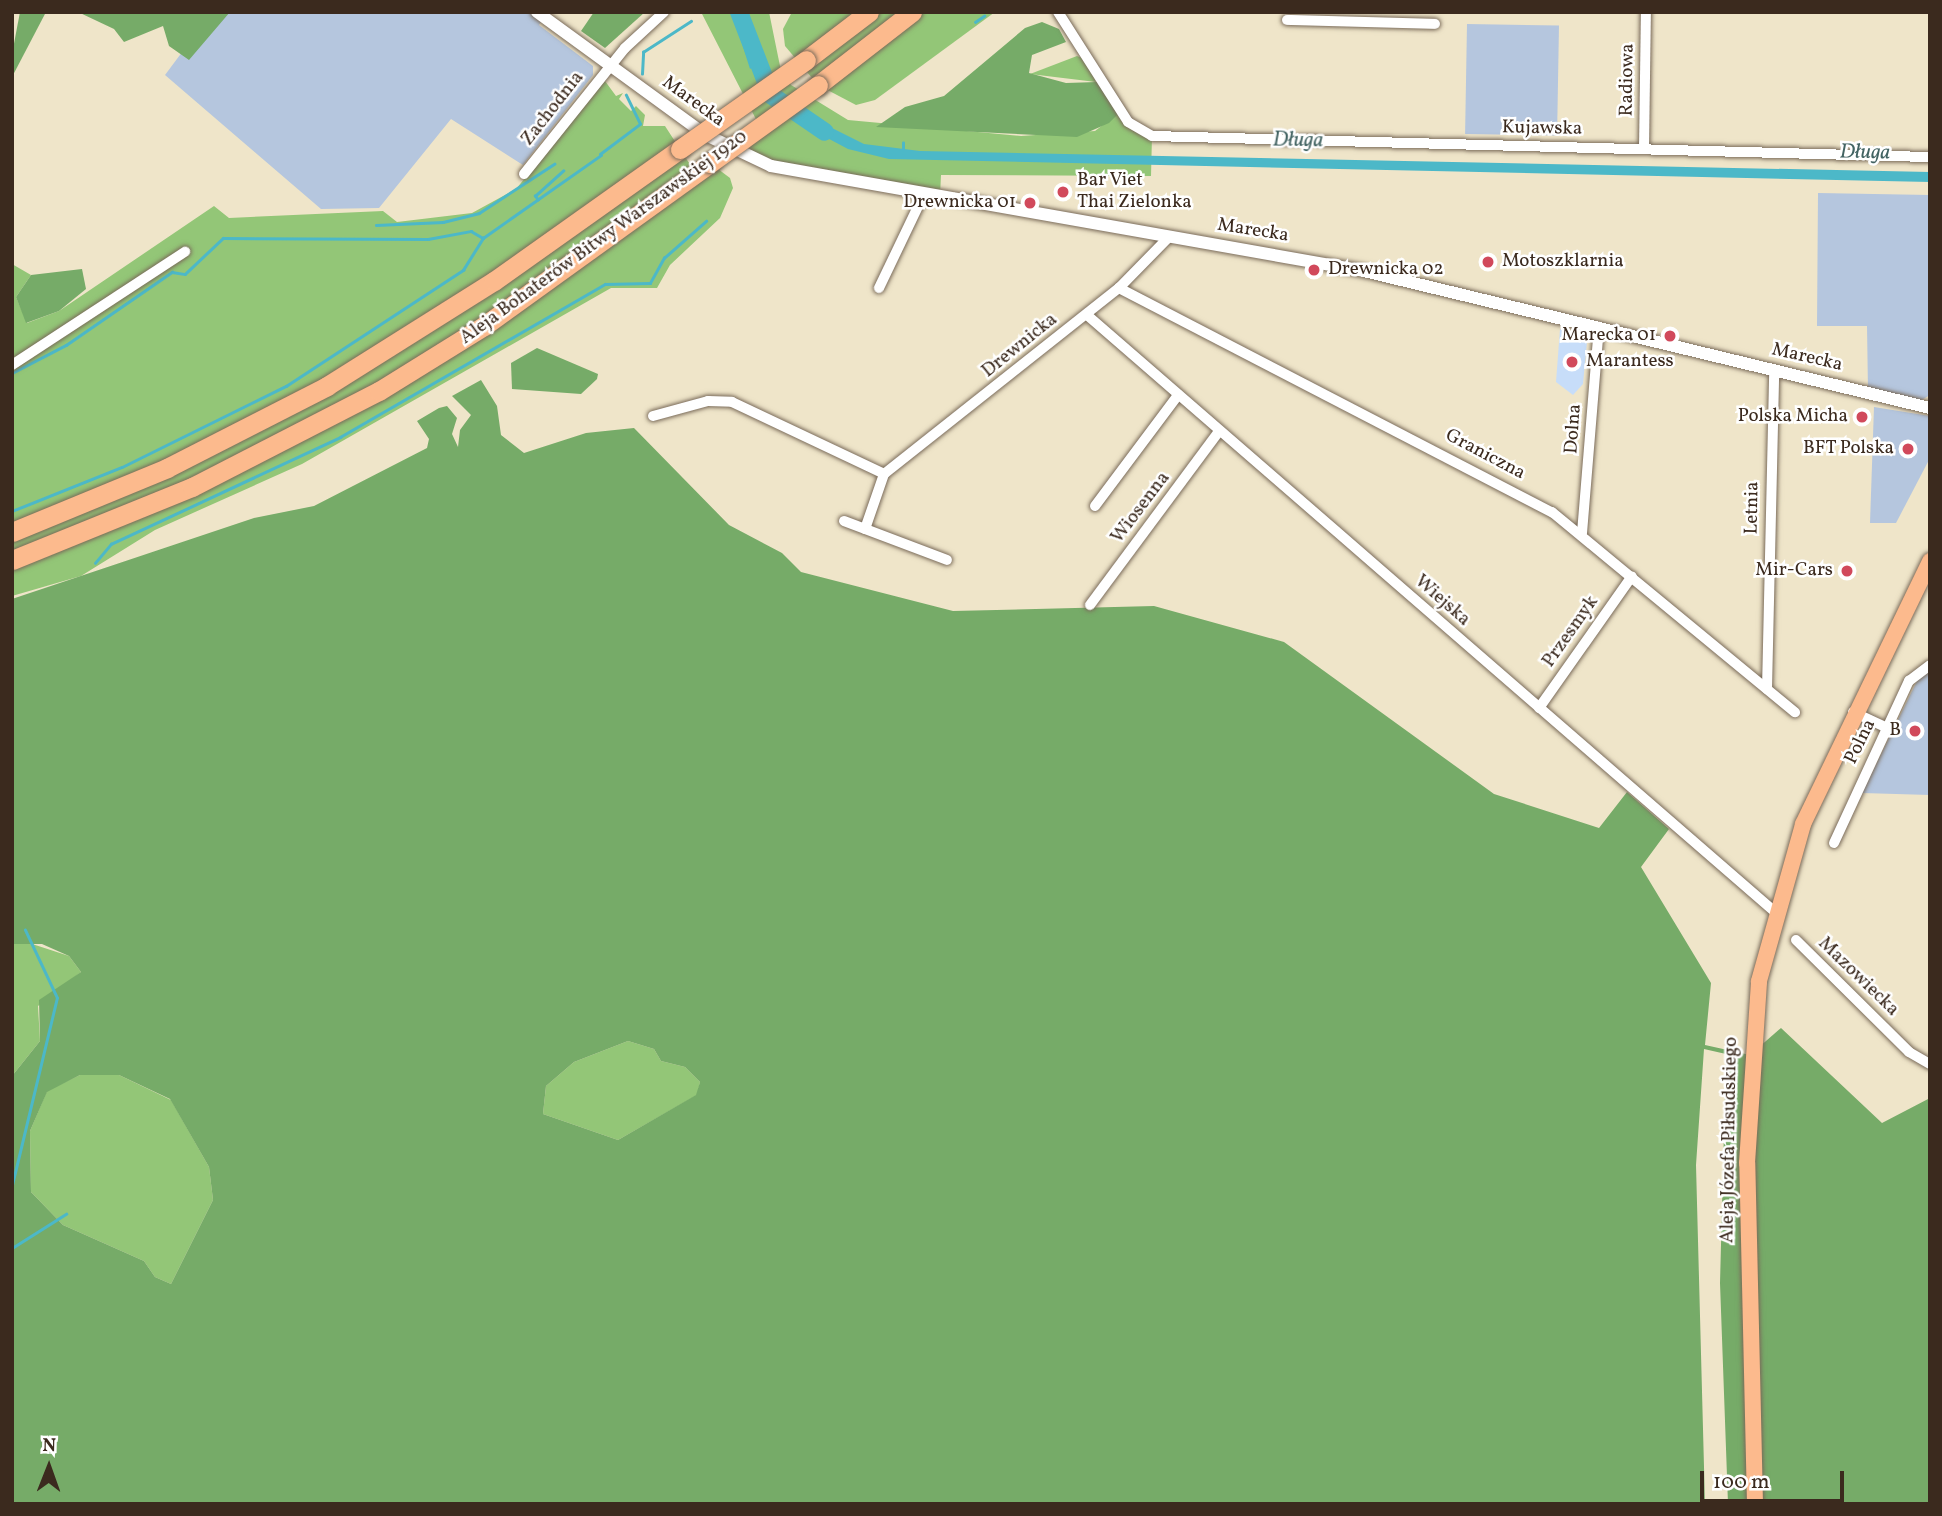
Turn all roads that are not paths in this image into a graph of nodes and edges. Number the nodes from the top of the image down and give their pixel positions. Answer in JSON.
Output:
{"nodes":[{"id":1,"x":537,"y":12,"type":"edge"},
{"id":2,"x":664,"y":12,"type":"edge"},
{"id":3,"x":869,"y":12,"type":"edge"},
{"id":4,"x":912,"y":12,"type":"edge"},
{"id":5,"x":1058,"y":12,"type":"edge"},
{"id":6,"x":1646,"y":12,"type":"edge"},
{"id":7,"x":1361,"y":17,"type":"edge"},
{"id":8,"x":1287,"y":20,"type":"dead end"},
{"id":9,"x":1435,"y":24,"type":"dead end"},
{"id":10,"x":610,"y":65,"type":"junction"},
{"id":11,"x":1644,"y":149,"type":"junction"},
{"id":12,"x":1930,"y":157,"type":"edge"},
{"id":13,"x":524,"y":174,"type":"dead end"},
{"id":14,"x":925,"y":194,"type":"junction"},
{"id":15,"x":1170,"y":237,"type":"junction"},
{"id":16,"x":185,"y":252,"type":"dead end"},
{"id":17,"x":880,"y":288,"type":"dead end"},
{"id":18,"x":1119,"y":289,"type":"junction"},
{"id":19,"x":1087,"y":315,"type":"junction"},
{"id":20,"x":1599,"y":327,"type":"junction"},
{"id":21,"x":12,"y":365,"type":"edge"},
{"id":22,"x":1774,"y":370,"type":"junction"},
{"id":23,"x":1178,"y":395,"type":"junction"},
{"id":24,"x":1930,"y":406,"type":"edge"},
{"id":25,"x":653,"y":416,"type":"dead end"},
{"id":26,"x":1219,"y":431,"type":"junction"},
{"id":27,"x":884,"y":474,"type":"junction"},
{"id":28,"x":1095,"y":506,"type":"dead end"},
{"id":29,"x":844,"y":521,"type":"dead end"},
{"id":30,"x":865,"y":529,"type":"junction"},
{"id":31,"x":12,"y":532,"type":"edge"},
{"id":32,"x":1582,"y":533,"type":"junction"},
{"id":33,"x":12,"y":560,"type":"edge"},
{"id":34,"x":947,"y":560,"type":"dead end"},
{"id":35,"x":1930,"y":561,"type":"edge"},
{"id":36,"x":1632,"y":576,"type":"junction"},
{"id":37,"x":1090,"y":605,"type":"dead end"},
{"id":38,"x":1930,"y":665,"type":"edge"},
{"id":39,"x":1766,"y":690,"type":"junction"},
{"id":40,"x":1539,"y":708,"type":"junction"},
{"id":41,"x":1795,"y":712,"type":"dead end"},
{"id":42,"x":1853,"y":712,"type":"junction"},
{"id":43,"x":1887,"y":728,"type":"junction"},
{"id":44,"x":1834,"y":843,"type":"dead end"},
{"id":45,"x":1774,"y":912,"type":"junction"},
{"id":46,"x":1796,"y":940,"type":"dead end"},
{"id":47,"x":1930,"y":1064,"type":"edge"},
{"id":48,"x":1755,"y":1504,"type":"edge"}],
"edges":[{"from":1,"to":10,"type":"street","name":"Marecka"},
{"from":2,"to":10,"type":"street","name":"Zachodnia"},
{"from":3,"to":31,"type":"highway","name":"Aleja Bohaterów Bitwy Warszawskiej 1920","bridge":true},
{"from":4,"to":33,"type":"highway","name":"Aleja Bohaterów Bitwy Warszawskiej 1920","bridge":true},
{"from":5,"to":11,"type":"street","name":"Kujawska"},
{"from":6,"to":11,"type":"street","name":"Radiowa"},
{"from":7,"to":8,"type":"street"},
{"from":7,"to":9,"type":"street"},
{"from":10,"to":13,"type":"street","name":"Zachodnia"},
{"from":10,"to":14,"type":"street","name":"Marecka"},
{"from":11,"to":12,"type":"street","name":"Kujawska"},
{"from":14,"to":15,"type":"street","name":"Marecka"},
{"from":14,"to":17,"type":"street"},
{"from":15,"to":18,"type":"street","name":"Drewnicka"},
{"from":15,"to":20,"type":"street","name":"Marecka"},
{"from":16,"to":21,"type":"street"},
{"from":18,"to":19,"type":"street","name":"Drewnicka"},
{"from":18,"to":32,"type":"street","name":"Graniczna"},
{"from":19,"to":23,"type":"street","name":"Wiejska"},
{"from":19,"to":27,"type":"street","name":"Drewnicka"},
{"from":20,"to":22,"type":"street","name":"Marecka"},
{"from":20,"to":32,"type":"street","name":"Dolna"},
{"from":22,"to":24,"type":"street","name":"Marecka"},
{"from":22,"to":39,"type":"street","name":"Letnia"},
{"from":23,"to":26,"type":"street","name":"Wiejska"},
{"from":23,"to":28,"type":"street"},
{"from":25,"to":27,"type":"street"},
{"from":26,"to":37,"type":"street","name":"Wiosenna"},
{"from":26,"to":40,"type":"street","name":"Wiejska"},
{"from":27,"to":30,"type":"street"},
{"from":29,"to":30,"type":"street"},
{"from":30,"to":34,"type":"street"},
{"from":32,"to":36,"type":"street","name":"Graniczna"},
{"from":35,"to":42,"type":"main road","name":"Aleja Józefa Piłsudskiego"},
{"from":36,"to":39,"type":"street","name":"Graniczna"},
{"from":36,"to":40,"type":"street","name":"Przesmyk"},
{"from":38,"to":43,"type":"street","name":"Polna"},
{"from":39,"to":41,"type":"street","name":"Graniczna"},
{"from":40,"to":45,"type":"street","name":"Wiejska"},
{"from":42,"to":43,"type":"street"},
{"from":42,"to":45,"type":"main road","name":"Aleja Józefa Piłsudskiego"},
{"from":43,"to":44,"type":"street","name":"Polna"},
{"from":45,"to":48,"type":"main road","name":"Aleja Józefa Piłsudskiego"},
{"from":46,"to":47,"type":"street","name":"Mazowiecka"}]}
